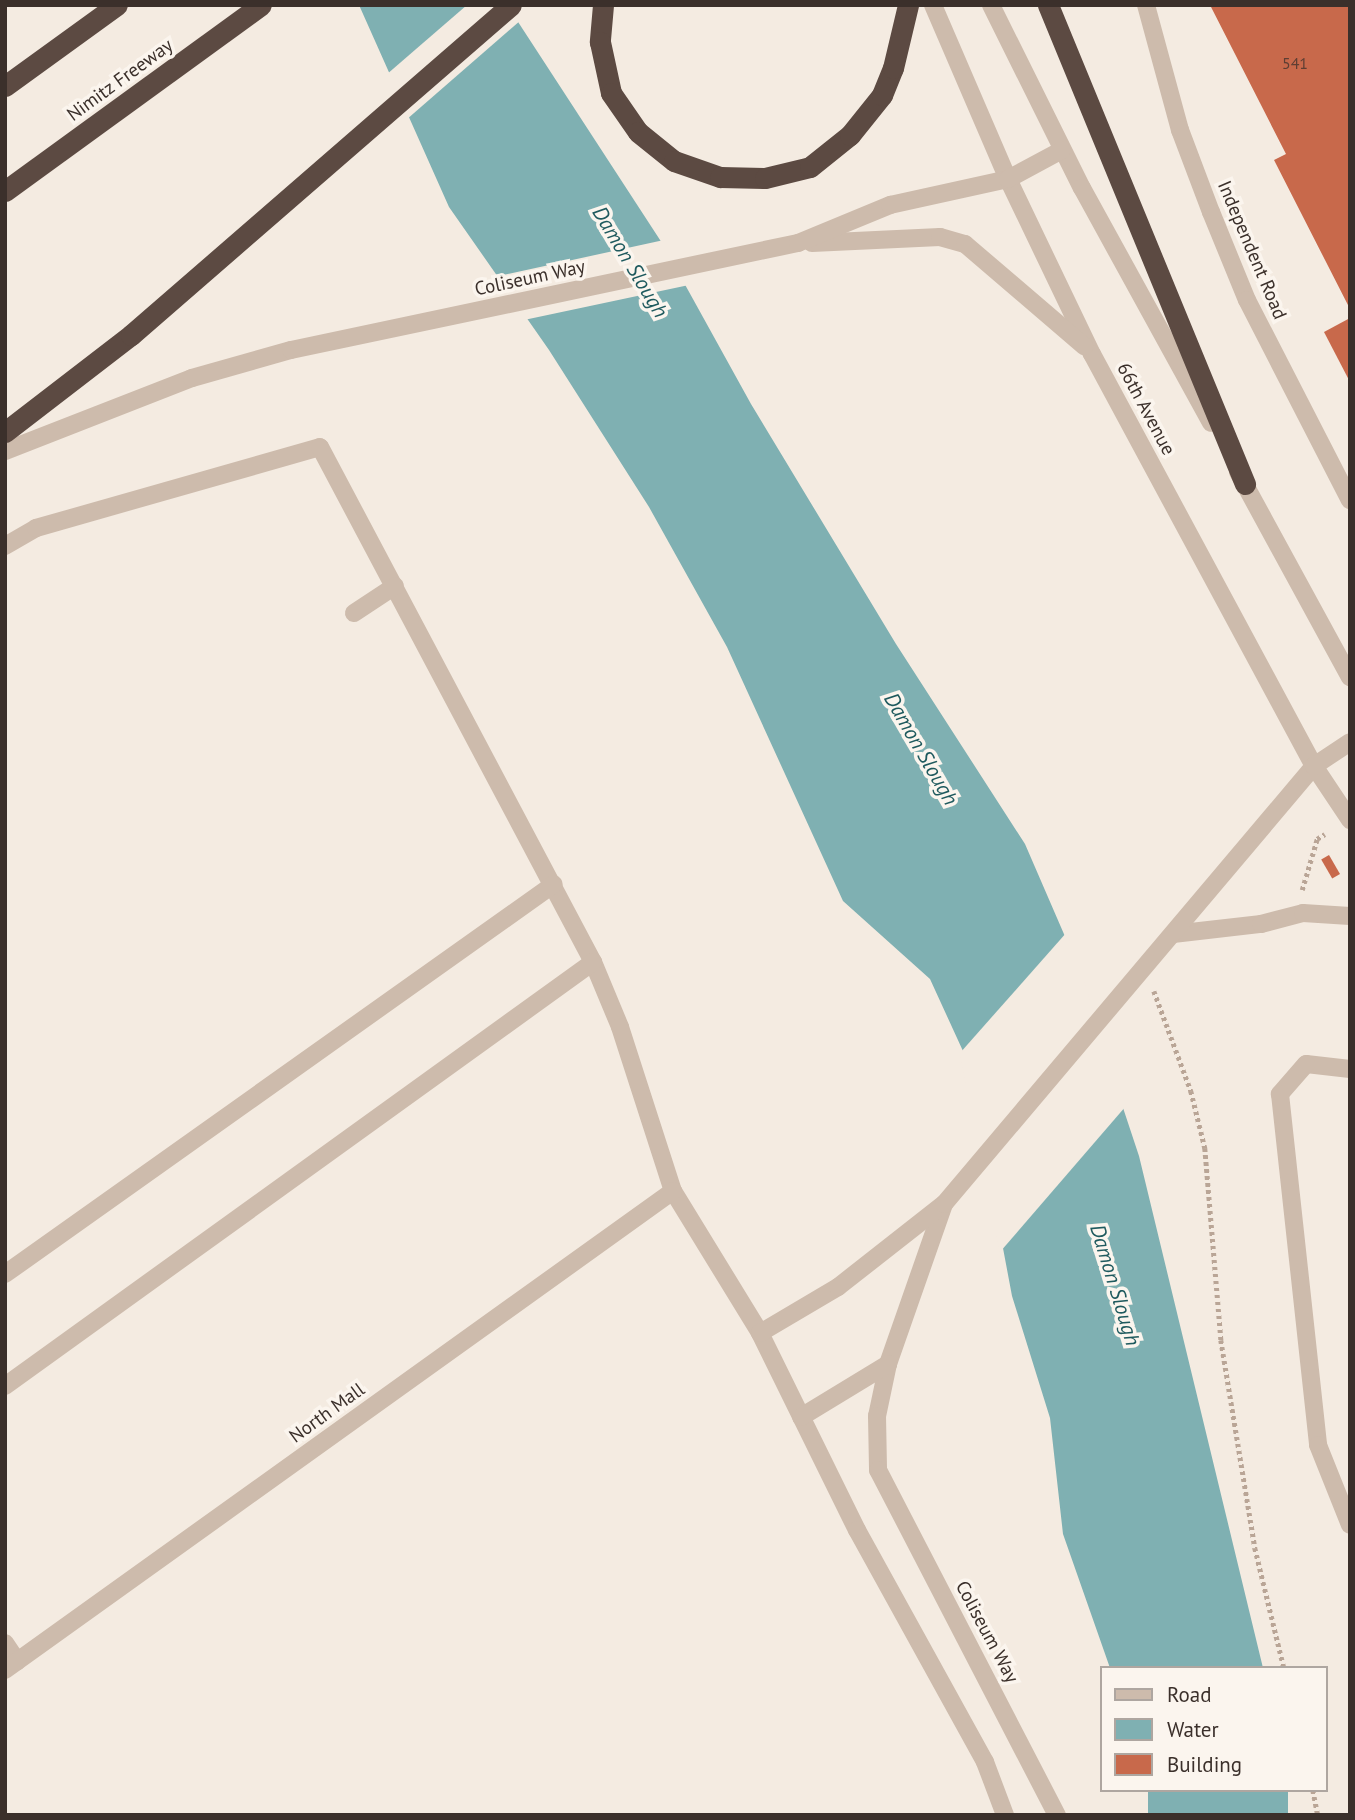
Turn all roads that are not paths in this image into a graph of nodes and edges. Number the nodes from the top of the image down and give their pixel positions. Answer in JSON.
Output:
{"nodes":[{"id":1,"x":117,"y":5,"type":"edge"},
{"id":2,"x":261,"y":5,"type":"edge"},
{"id":3,"x":511,"y":5,"type":"edge"},
{"id":4,"x":603,"y":5,"type":"edge"},
{"id":5,"x":908,"y":5,"type":"edge"},
{"id":6,"x":933,"y":5,"type":"edge"},
{"id":7,"x":991,"y":5,"type":"edge"},
{"id":8,"x":1048,"y":5,"type":"edge"},
{"id":9,"x":1146,"y":5,"type":"edge"},
{"id":10,"x":5,"y":86,"type":"edge"},
{"id":11,"x":1062,"y":150,"type":"junction"},
{"id":12,"x":1008,"y":179,"type":"junction"},
{"id":13,"x":5,"y":191,"type":"edge"},
{"id":14,"x":798,"y":243,"type":"junction"},
{"id":15,"x":1092,"y":354,"type":"junction"},
{"id":16,"x":5,"y":432,"type":"edge"},
{"id":17,"x":5,"y":451,"type":"edge"},
{"id":18,"x":1245,"y":484,"type":"junction"},
{"id":19,"x":1350,"y":500,"type":"edge"},
{"id":20,"x":5,"y":546,"type":"edge"},
{"id":21,"x":395,"y":586,"type":"junction"},
{"id":22,"x":354,"y":613,"type":"dead end"},
{"id":23,"x":1350,"y":677,"type":"edge"},
{"id":24,"x":1350,"y":742,"type":"edge"},
{"id":25,"x":1314,"y":766,"type":"junction"},
{"id":26,"x":1350,"y":820,"type":"edge"},
{"id":27,"x":554,"y":884,"type":"junction"},
{"id":28,"x":1350,"y":916,"type":"edge"},
{"id":29,"x":1172,"y":934,"type":"junction"},
{"id":30,"x":593,"y":962,"type":"junction"},
{"id":31,"x":1350,"y":1069,"type":"edge"},
{"id":32,"x":673,"y":1191,"type":"junction"},
{"id":33,"x":950,"y":1198,"type":"junction"},
{"id":34,"x":5,"y":1274,"type":"edge"},
{"id":35,"x":760,"y":1334,"type":"junction"},
{"id":36,"x":888,"y":1364,"type":"junction"},
{"id":37,"x":5,"y":1386,"type":"edge"},
{"id":38,"x":801,"y":1417,"type":"junction"},
{"id":39,"x":1350,"y":1525,"type":"edge"},
{"id":40,"x":5,"y":1643,"type":"edge"},
{"id":41,"x":11,"y":1665,"type":"edge"},
{"id":42,"x":1005,"y":1815,"type":"edge"},
{"id":43,"x":1057,"y":1815,"type":"edge"}],
"edges":[{"from":1,"to":10,"type":"highway"},
{"from":2,"to":13,"type":"highway","name":"Nimitz Freeway"},
{"from":3,"to":16,"type":"highway"},
{"from":4,"to":5,"type":"highway"},
{"from":6,"to":12,"type":"street","name":"66th Avenue"},
{"from":7,"to":11,"type":"street"},
{"from":8,"to":18,"type":"highway"},
{"from":9,"to":19,"type":"street","name":"Independent Road"},
{"from":11,"to":12,"type":"street","name":"Coliseum Way"},
{"from":11,"to":18,"type":"street"},
{"from":12,"to":14,"type":"street","name":"Coliseum Way"},
{"from":12,"to":15,"type":"street","name":"66th Avenue"},
{"from":14,"to":15,"type":"street"},
{"from":14,"to":17,"type":"street","name":"Coliseum Way"},
{"from":15,"to":25,"type":"street","name":"66th Avenue"},
{"from":18,"to":23,"type":"street"},
{"from":20,"to":21,"type":"street"},
{"from":21,"to":22,"type":"street"},
{"from":21,"to":27,"type":"street"},
{"from":24,"to":25,"type":"street"},
{"from":25,"to":26,"type":"street","name":"66th Avenue"},
{"from":25,"to":29,"type":"street"},
{"from":27,"to":30,"type":"street"},
{"from":27,"to":34,"type":"street"},
{"from":28,"to":29,"type":"street"},
{"from":29,"to":33,"type":"street"},
{"from":30,"to":32,"type":"street"},
{"from":30,"to":37,"type":"street"},
{"from":31,"to":39,"type":"street"},
{"from":32,"to":35,"type":"street"},
{"from":32,"to":41,"type":"street","name":"North Mall"},
{"from":33,"to":35,"type":"street"},
{"from":33,"to":36,"type":"street"},
{"from":35,"to":38,"type":"street"},
{"from":36,"to":38,"type":"street"},
{"from":36,"to":43,"type":"street","name":"Coliseum Way"},
{"from":38,"to":42,"type":"street"},
{"from":40,"to":41,"type":"street"}]}
